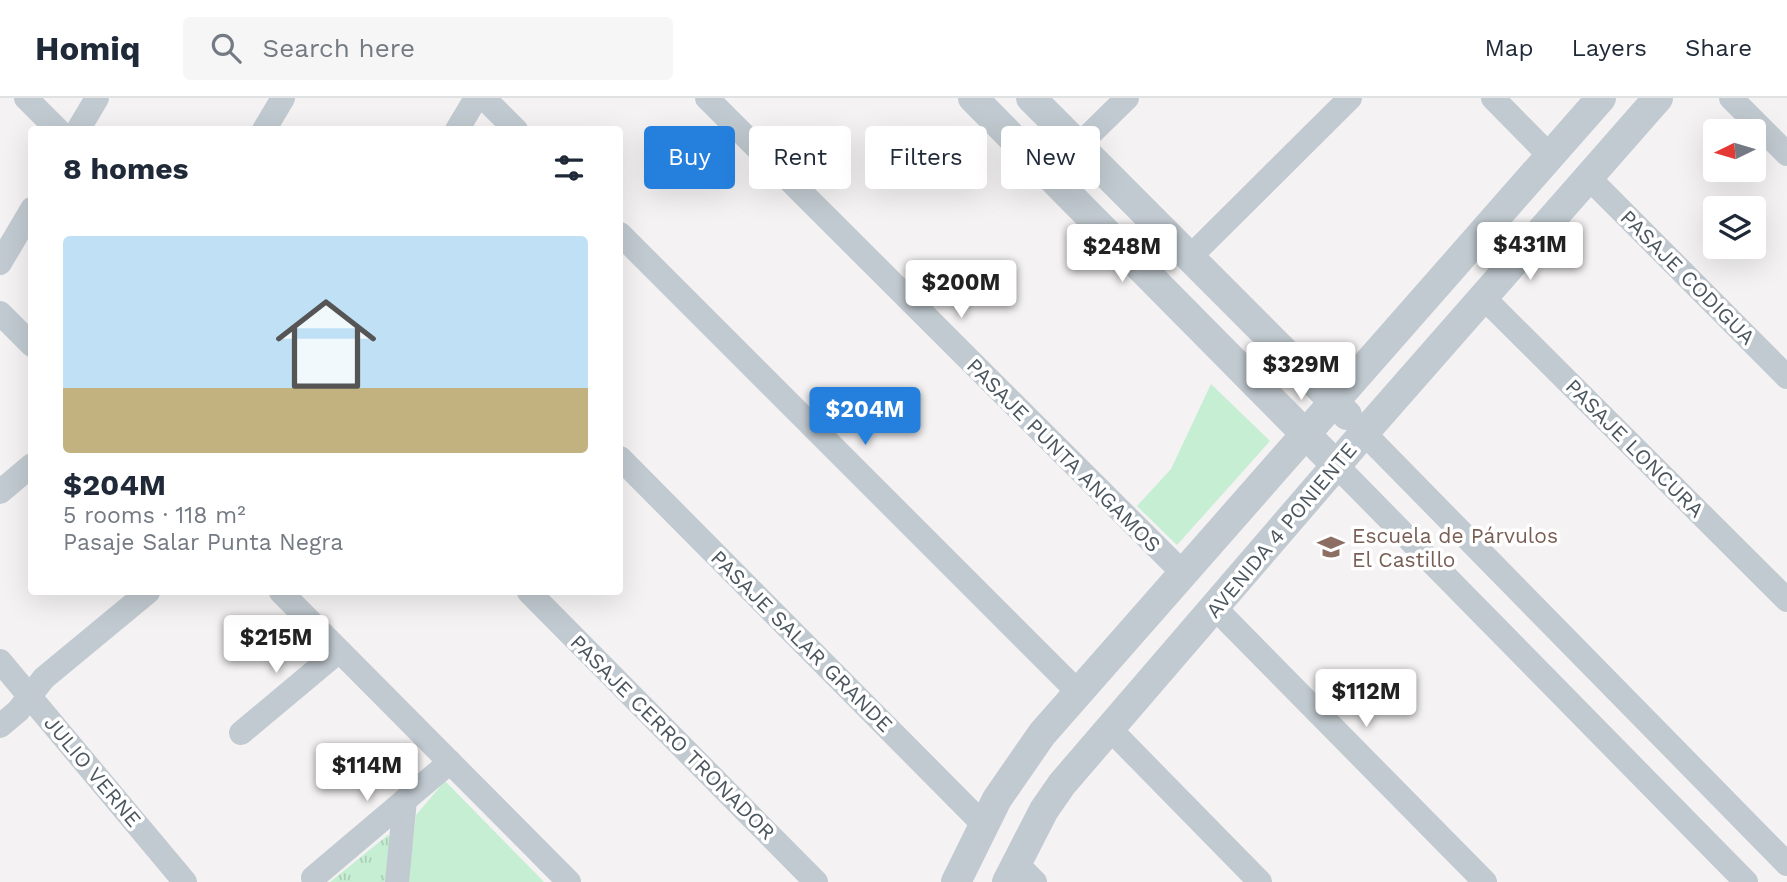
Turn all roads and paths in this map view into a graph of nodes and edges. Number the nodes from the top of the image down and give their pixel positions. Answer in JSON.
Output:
{"nodes":[{"id":1,"x":26,"y":98,"type":"edge"},
{"id":2,"x":97,"y":98,"type":"edge"},
{"id":3,"x":283,"y":98,"type":"edge"},
{"id":4,"x":476,"y":98,"type":"edge"},
{"id":5,"x":484,"y":98,"type":"edge"},
{"id":6,"x":707,"y":98,"type":"edge"},
{"id":7,"x":973,"y":98,"type":"edge"},
{"id":8,"x":1031,"y":98,"type":"edge"},
{"id":9,"x":1126,"y":98,"type":"edge"},
{"id":10,"x":1350,"y":98,"type":"edge"},
{"id":11,"x":1493,"y":98,"type":"edge"},
{"id":12,"x":1601,"y":98,"type":"edge"},
{"id":13,"x":1658,"y":98,"type":"edge"},
{"id":14,"x":1731,"y":98,"type":"edge"},
{"id":15,"x":54,"y":126,"type":"edge"},
{"id":16,"x":80,"y":126,"type":"edge"},
{"id":17,"x":266,"y":126,"type":"edge"},
{"id":18,"x":459,"y":126,"type":"edge"},
{"id":19,"x":512,"y":126,"type":"edge"},
{"id":20,"x":1058,"y":126,"type":"edge"},
{"id":21,"x":1098,"y":126,"type":"edge"},
{"id":22,"x":1787,"y":154,"type":"edge"},
{"id":23,"x":1550,"y":156,"type":"junction"},
{"id":24,"x":1100,"y":168,"type":"edge"},
{"id":25,"x":1588,"y":177,"type":"junction"},
{"id":26,"x":28,"y":216,"type":"edge"},
{"id":27,"x":623,"y":237,"type":"edge"},
{"id":28,"x":1189,"y":258,"type":"junction"},
{"id":29,"x":0,"y":263,"type":"edge"},
{"id":30,"x":1483,"y":297,"type":"junction"},
{"id":31,"x":0,"y":313,"type":"edge"},
{"id":32,"x":28,"y":341,"type":"edge"},
{"id":33,"x":1787,"y":377,"type":"edge"},
{"id":34,"x":1334,"y":403,"type":"junction"},
{"id":35,"x":1364,"y":433,"type":"junction"},
{"id":36,"x":1307,"y":435,"type":"junction"},
{"id":37,"x":623,"y":461,"type":"edge"},
{"id":38,"x":1337,"y":466,"type":"junction"},
{"id":39,"x":28,"y":469,"type":"edge"},
{"id":40,"x":0,"y":492,"type":"edge"},
{"id":41,"x":1184,"y":575,"type":"junction"},
{"id":42,"x":144,"y":595,"type":"edge"},
{"id":43,"x":284,"y":595,"type":"edge"},
{"id":44,"x":532,"y":595,"type":"edge"},
{"id":45,"x":1787,"y":600,"type":"edge"},
{"id":46,"x":1215,"y":608,"type":"junction"},
{"id":47,"x":339,"y":651,"type":"junction"},
{"id":48,"x":0,"y":661,"type":"edge"},
{"id":49,"x":1079,"y":693,"type":"junction"},
{"id":50,"x":30,"y":696,"type":"junction"},
{"id":51,"x":0,"y":726,"type":"edge"},
{"id":52,"x":1109,"y":728,"type":"junction"},
{"id":53,"x":241,"y":733,"type":"dead end"},
{"id":54,"x":450,"y":762,"type":"junction"},
{"id":55,"x":405,"y":800,"type":"junction"},
{"id":56,"x":984,"y":825,"type":"junction"},
{"id":57,"x":1787,"y":864,"type":"edge"},
{"id":58,"x":1019,"y":876,"type":"edge"},
{"id":59,"x":313,"y":878,"type":"dead end"},
{"id":60,"x":185,"y":882,"type":"edge"},
{"id":61,"x":397,"y":882,"type":"edge"},
{"id":62,"x":569,"y":882,"type":"edge"},
{"id":63,"x":816,"y":882,"type":"edge"},
{"id":64,"x":956,"y":882,"type":"edge"},
{"id":65,"x":1260,"y":882,"type":"edge"},
{"id":66,"x":1485,"y":882,"type":"edge"},
{"id":67,"x":1745,"y":882,"type":"edge"}],
"edges":[{"from":1,"to":15,"type":"street"},
{"from":2,"to":16,"type":"street"},
{"from":3,"to":17,"type":"street"},
{"from":4,"to":18,"type":"street"},
{"from":5,"to":19,"type":"street"},
{"from":6,"to":41,"type":"street","name":"PASAJE PUNTA ANGAMOS"},
{"from":7,"to":36,"type":"street"},
{"from":8,"to":20,"type":"street"},
{"from":9,"to":21,"type":"street"},
{"from":10,"to":28,"type":"street"},
{"from":11,"to":23,"type":"street"},
{"from":12,"to":23,"type":"street","name":"AVENIDA 4 PONIENTE"},
{"from":13,"to":25,"type":"street","name":"AVENIDA 4 PONIENTE"},
{"from":14,"to":22,"type":"street"},
{"from":23,"to":34,"type":"street","name":"AVENIDA 4 PONIENTE"},
{"from":24,"to":28,"type":"street"},
{"from":25,"to":30,"type":"street","name":"AVENIDA 4 PONIENTE"},
{"from":25,"to":33,"type":"street","name":"PASAJE CODIGUA"},
{"from":26,"to":29,"type":"street"},
{"from":27,"to":49,"type":"street"},
{"from":28,"to":34,"type":"street"},
{"from":30,"to":35,"type":"street","name":"AVENIDA 4 PONIENTE"},
{"from":30,"to":45,"type":"street","name":"PASAJE LONCURA"},
{"from":31,"to":32,"type":"street"},
{"from":34,"to":35,"type":"street"},
{"from":34,"to":36,"type":"street","name":"AVENIDA 4 PONIENTE"},
{"from":35,"to":38,"type":"street","name":"AVENIDA 4 PONIENTE"},
{"from":35,"to":57,"type":"street"},
{"from":36,"to":38,"type":"street"},
{"from":36,"to":41,"type":"street","name":"AVENIDA 4 PONIENTE"},
{"from":37,"to":56,"type":"street","name":"PASAJE SALAR GRANDE"},
{"from":38,"to":46,"type":"street","name":"AVENIDA 4 PONIENTE"},
{"from":38,"to":67,"type":"street"},
{"from":39,"to":40,"type":"street"},
{"from":41,"to":49,"type":"street","name":"AVENIDA 4 PONIENTE"},
{"from":42,"to":50,"type":"street"},
{"from":43,"to":47,"type":"street"},
{"from":44,"to":63,"type":"street","name":"PASAJE CERRO TRONADOR"},
{"from":46,"to":52,"type":"street","name":"AVENIDA 4 PONIENTE"},
{"from":46,"to":66,"type":"street"},
{"from":47,"to":53,"type":"street"},
{"from":47,"to":54,"type":"street"},
{"from":48,"to":50,"type":"street","name":"JULIO VERNE"},
{"from":49,"to":56,"type":"street","name":"AVENIDA 4 PONIENTE"},
{"from":50,"to":51,"type":"street"},
{"from":50,"to":60,"type":"street","name":"JULIO VERNE"},
{"from":52,"to":58,"type":"street","name":"AVENIDA 4 PONIENTE"},
{"from":52,"to":65,"type":"street"},
{"from":54,"to":55,"type":"street"},
{"from":54,"to":62,"type":"street"},
{"from":55,"to":59,"type":"street"},
{"from":55,"to":61,"type":"street"},
{"from":56,"to":64,"type":"street","name":"AVENIDA 4 PONIENTE"}]}
